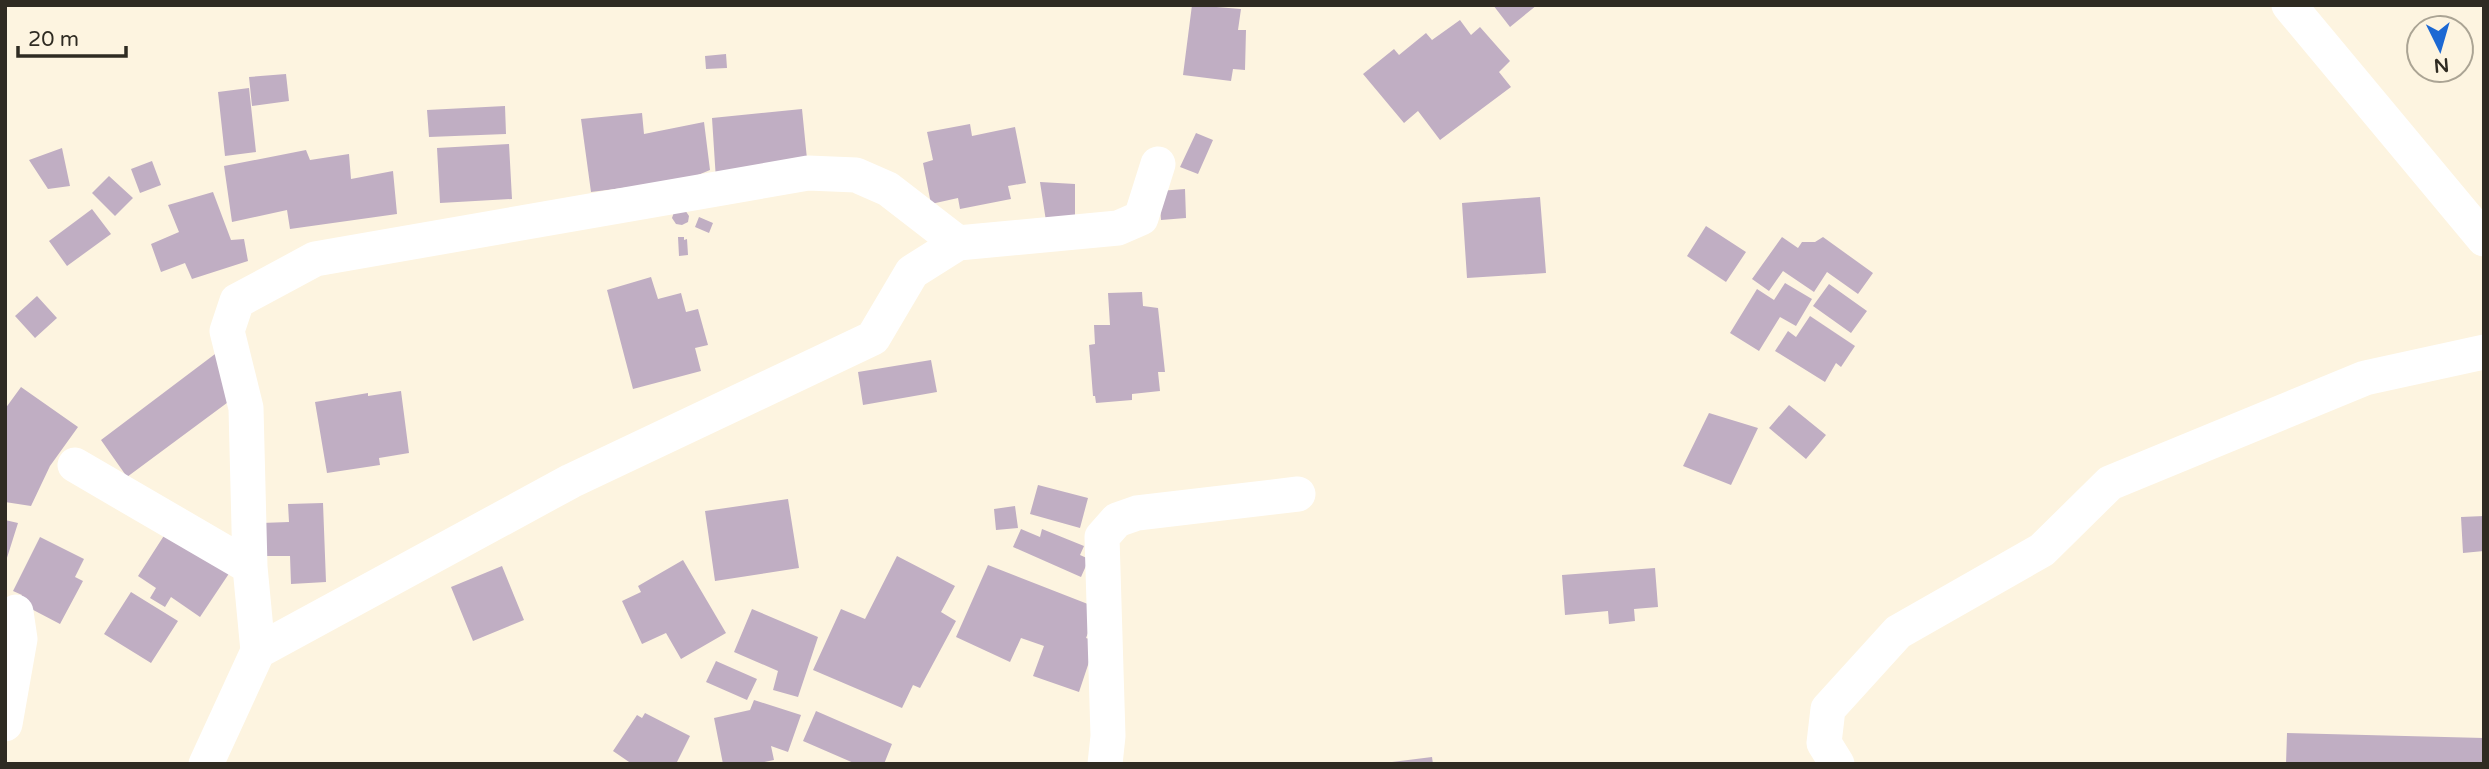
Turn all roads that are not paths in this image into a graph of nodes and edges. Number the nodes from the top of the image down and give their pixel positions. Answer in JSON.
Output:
{"nodes":[{"id":1,"x":2289,"y":5,"type":"edge"},
{"id":2,"x":1158,"y":164,"type":"dead end"},
{"id":3,"x":2484,"y":239,"type":"edge"},
{"id":4,"x":958,"y":243,"type":"junction"},
{"id":5,"x":2484,"y":352,"type":"edge"},
{"id":6,"x":75,"y":465,"type":"dead end"},
{"id":7,"x":1298,"y":494,"type":"dead end"},
{"id":8,"x":250,"y":567,"type":"junction"},
{"id":9,"x":16,"y":612,"type":"dead end"},
{"id":10,"x":258,"y":651,"type":"junction"},
{"id":11,"x":5,"y":724,"type":"edge"},
{"id":12,"x":206,"y":764,"type":"edge"},
{"id":13,"x":1105,"y":764,"type":"edge"},
{"id":14,"x":1837,"y":764,"type":"edge"}],
"edges":[{"from":1,"to":3,"type":"street"},
{"from":2,"to":4,"type":"street"},
{"from":4,"to":8,"type":"street"},
{"from":4,"to":10,"type":"street"},
{"from":5,"to":14,"type":"street"},
{"from":6,"to":8,"type":"street"},
{"from":7,"to":13,"type":"street"},
{"from":8,"to":10,"type":"street"},
{"from":9,"to":11,"type":"street"},
{"from":10,"to":12,"type":"street"}]}
